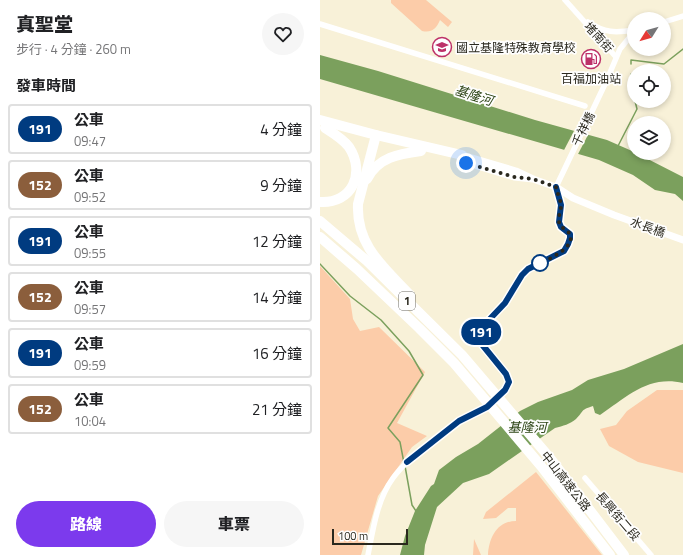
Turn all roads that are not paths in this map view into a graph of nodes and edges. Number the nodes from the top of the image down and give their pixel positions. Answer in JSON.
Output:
{"nodes":[{"id":1,"x":565,"y":0,"type":"edge"},
{"id":2,"x":683,"y":16,"type":"edge"},
{"id":3,"x":581,"y":18,"type":"junction"},
{"id":4,"x":671,"y":20,"type":"edge"},
{"id":5,"x":320,"y":24,"type":"edge"},
{"id":6,"x":627,"y":31,"type":"edge"},
{"id":7,"x":627,"y":40,"type":"edge"},
{"id":8,"x":616,"y":57,"type":"junction"},
{"id":9,"x":585,"y":106,"type":"dead end"},
{"id":10,"x":322,"y":124,"type":"edge"},
{"id":11,"x":375,"y":139,"type":"junction"},
{"id":12,"x":420,"y":152,"type":"junction"},
{"id":13,"x":461,"y":158,"type":"junction"},
{"id":14,"x":556,"y":187,"type":"junction"},
{"id":15,"x":362,"y":189,"type":"junction"},
{"id":16,"x":320,"y":202,"type":"edge"},
{"id":17,"x":320,"y":221,"type":"edge"},
{"id":18,"x":320,"y":237,"type":"edge"},
{"id":19,"x":683,"y":240,"type":"edge"},
{"id":20,"x":462,"y":356,"type":"junction"},
{"id":21,"x":585,"y":478,"type":"dead end"},
{"id":22,"x":368,"y":555,"type":"edge"},
{"id":23,"x":610,"y":555,"type":"edge"},
{"id":24,"x":624,"y":555,"type":"edge"},
{"id":25,"x":651,"y":555,"type":"edge"}],
"edges":[{"from":1,"to":3,"type":"street","name":"堵南街"},
{"from":2,"to":4,"type":"street"},
{"from":3,"to":6,"type":"street","name":"堵南街"},
{"from":3,"to":8,"type":"street","name":"堵南街"},
{"from":5,"to":9,"type":"street"},
{"from":7,"to":8,"type":"street","name":"千祥橋"},
{"from":8,"to":14,"type":"street","name":"千祥橋"},
{"from":10,"to":11,"type":"highway"},
{"from":10,"to":16,"type":"highway"},
{"from":11,"to":12,"type":"highway"},
{"from":11,"to":13,"type":"highway"},
{"from":11,"to":15,"type":"highway"},
{"from":12,"to":13,"type":"highway"},
{"from":12,"to":15,"type":"highway"},
{"from":13,"to":14,"type":"street","name":"水長橋"},
{"from":14,"to":19,"type":"street","name":"水長橋"},
{"from":14,"to":22,"type":"street"},
{"from":15,"to":20,"type":"highway"},
{"from":17,"to":20,"type":"highway","name":"中山高速公路","number":"1"},
{"from":18,"to":23,"type":"highway","name":"中山高速公路","number":"1"},
{"from":20,"to":24,"type":"highway","name":"中山高速公路","number":"1"},
{"from":21,"to":25,"type":"street","name":"長興街二段"}]}
